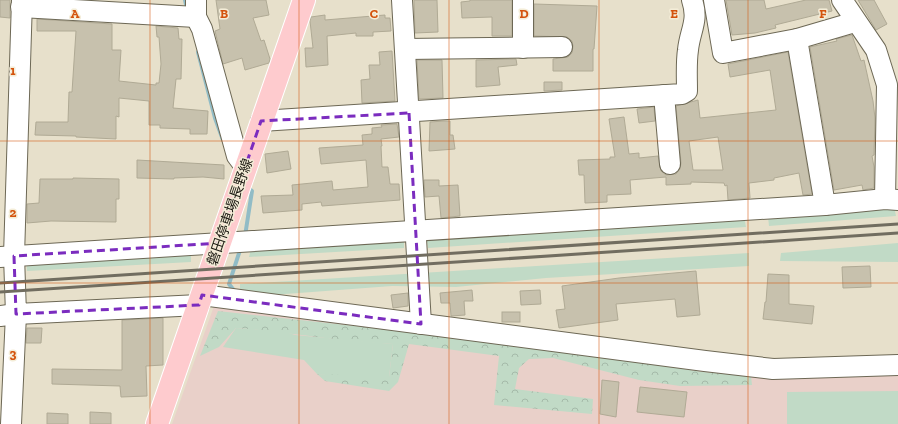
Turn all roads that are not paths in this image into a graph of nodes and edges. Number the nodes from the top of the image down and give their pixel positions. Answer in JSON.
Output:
{"nodes":[{"id":1,"x":304,"y":0,"type":"edge"},
{"id":2,"x":402,"y":0,"type":"edge"},
{"id":3,"x":523,"y":0,"type":"edge"},
{"id":4,"x":692,"y":0,"type":"edge"},
{"id":5,"x":714,"y":0,"type":"edge"},
{"id":6,"x":842,"y":0,"type":"edge"},
{"id":7,"x":21,"y":3,"type":"edge"},
{"id":8,"x":93,"y":6,"type":"edge"},
{"id":9,"x":196,"y":9,"type":"edge"},
{"id":10,"x":855,"y":22,"type":"junction"},
{"id":11,"x":797,"y":39,"type":"junction"},
{"id":12,"x":562,"y":47,"type":"dead end"},
{"id":13,"x":523,"y":48,"type":"junction"},
{"id":14,"x":405,"y":49,"type":"junction"},
{"id":15,"x":664,"y":95,"type":"junction"},
{"id":16,"x":409,"y":113,"type":"junction"},
{"id":17,"x":261,"y":122,"type":"junction"},
{"id":18,"x":670,"y":164,"type":"dead end"},
{"id":19,"x":246,"y":168,"type":"junction"},
{"id":20,"x":892,"y":200,"type":"edge"},
{"id":21,"x":826,"y":205,"type":"junction"},
{"id":22,"x":416,"y":230,"type":"junction"},
{"id":23,"x":219,"y":243,"type":"junction"},
{"id":24,"x":7,"y":257,"type":"edge"},
{"id":25,"x":201,"y":300,"type":"junction"},
{"id":26,"x":8,"y":315,"type":"edge"},
{"id":27,"x":421,"y":324,"type":"junction"},
{"id":28,"x":898,"y":365,"type":"edge"},
{"id":29,"x":11,"y":424,"type":"edge"},
{"id":30,"x":157,"y":424,"type":"edge"}],
"edges":[{"from":1,"to":17,"type":"main road","name":"磐田停車場長野線"},
{"from":2,"to":14,"type":"street"},
{"from":3,"to":13,"type":"street"},
{"from":4,"to":15,"type":"street"},
{"from":5,"to":11,"type":"street"},
{"from":6,"to":10,"type":"street"},
{"from":7,"to":8,"type":"street"},
{"from":7,"to":24,"type":"street"},
{"from":8,"to":9,"type":"street"},
{"from":9,"to":19,"type":"street"},
{"from":10,"to":11,"type":"street"},
{"from":10,"to":20,"type":"street"},
{"from":11,"to":21,"type":"street"},
{"from":12,"to":13,"type":"street"},
{"from":13,"to":14,"type":"street"},
{"from":14,"to":16,"type":"street"},
{"from":15,"to":16,"type":"street"},
{"from":15,"to":18,"type":"street"},
{"from":16,"to":17,"type":"street"},
{"from":16,"to":22,"type":"street"},
{"from":17,"to":19,"type":"main road","name":"磐田停車場長野線"},
{"from":19,"to":23,"type":"main road","name":"磐田停車場長野線"},
{"from":20,"to":21,"type":"street"},
{"from":21,"to":22,"type":"street"},
{"from":22,"to":23,"type":"street"},
{"from":22,"to":27,"type":"street"},
{"from":23,"to":24,"type":"street"},
{"from":23,"to":25,"type":"main road","name":"磐田停車場長野線"},
{"from":24,"to":26,"type":"street"},
{"from":25,"to":26,"type":"street"},
{"from":25,"to":27,"type":"street"},
{"from":25,"to":30,"type":"main road","name":"磐田停車場長野線"},
{"from":26,"to":29,"type":"street"},
{"from":27,"to":28,"type":"street"}]}
